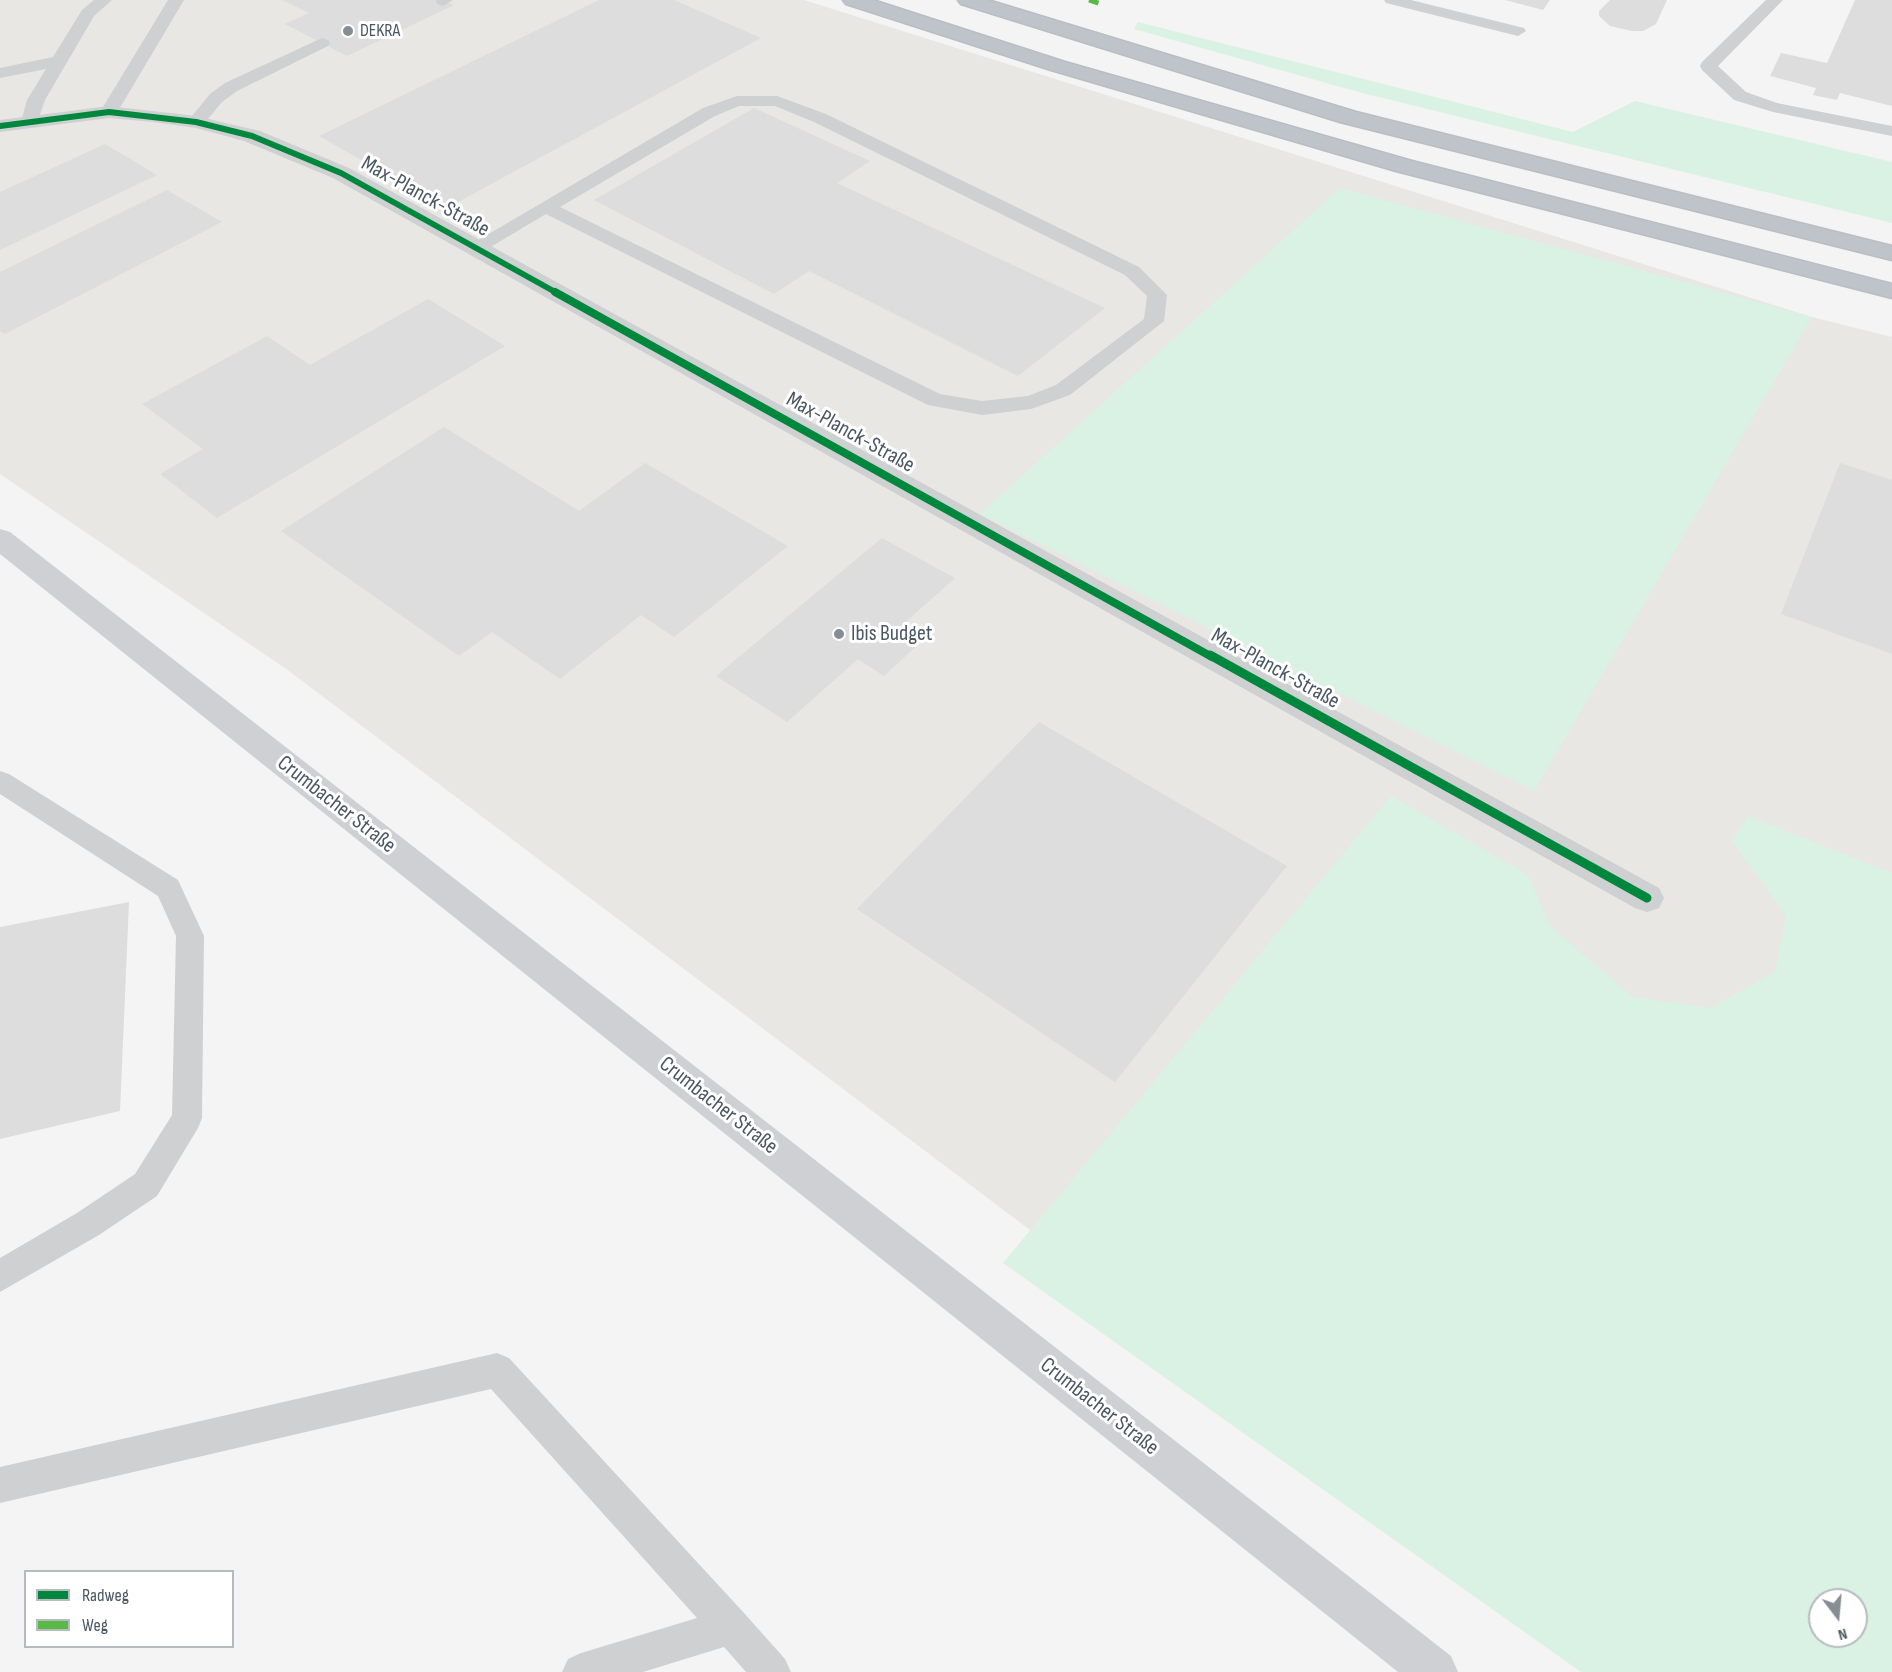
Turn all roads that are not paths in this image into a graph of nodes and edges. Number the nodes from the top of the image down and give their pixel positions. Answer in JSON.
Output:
{"nodes":[{"id":1,"x":104,"y":0,"type":"edge"},
{"id":2,"x":176,"y":0,"type":"edge"},
{"id":3,"x":853,"y":0,"type":"edge"},
{"id":4,"x":968,"y":0,"type":"edge"},
{"id":5,"x":1392,"y":0,"type":"edge"},
{"id":6,"x":1775,"y":0,"type":"edge"},
{"id":7,"x":1518,"y":31,"type":"dead end"},
{"id":8,"x":322,"y":43,"type":"dead end"},
{"id":9,"x":59,"y":62,"type":"junction"},
{"id":10,"x":0,"y":73,"type":"edge"},
{"id":11,"x":109,"y":112,"type":"junction"},
{"id":12,"x":30,"y":122,"type":"junction"},
{"id":13,"x":196,"y":122,"type":"junction"},
{"id":14,"x":0,"y":126,"type":"edge"},
{"id":15,"x":1892,"y":131,"type":"edge"},
{"id":16,"x":1625,"y":188,"type":"junction"},
{"id":17,"x":546,"y":207,"type":"junction"},
{"id":18,"x":1892,"y":240,"type":"edge"},
{"id":19,"x":475,"y":248,"type":"junction"},
{"id":20,"x":1892,"y":253,"type":"edge"},
{"id":21,"x":1892,"y":291,"type":"edge"},
{"id":22,"x":0,"y":540,"type":"edge"},
{"id":23,"x":0,"y":781,"type":"edge"},
{"id":24,"x":1647,"y":898,"type":"dead end"},
{"id":25,"x":0,"y":1276,"type":"edge"},
{"id":26,"x":0,"y":1485,"type":"edge"},
{"id":27,"x":731,"y":1626,"type":"junction"},
{"id":28,"x":581,"y":1672,"type":"edge"},
{"id":29,"x":772,"y":1672,"type":"edge"},
{"id":30,"x":1435,"y":1672,"type":"edge"}],
"edges":[{"from":1,"to":9,"type":"lane"},
{"from":2,"to":11,"type":"lane"},
{"from":3,"to":21,"type":"highway"},
{"from":4,"to":16,"type":"highway"},
{"from":5,"to":7,"type":"lane"},
{"from":6,"to":15,"type":"lane"},
{"from":8,"to":13,"type":"lane"},
{"from":9,"to":10,"type":"lane"},
{"from":9,"to":12,"type":"lane"},
{"from":11,"to":12,"type":"street","name":"Max-Planck-Straße"},
{"from":11,"to":13,"type":"street","name":"Max-Planck-Straße"},
{"from":12,"to":14,"type":"street","name":"Max-Planck-Straße"},
{"from":13,"to":19,"type":"street","name":"Max-Planck-Straße"},
{"from":16,"to":18,"type":"highway"},
{"from":16,"to":20,"type":"highway"},
{"from":17,"to":17,"type":"lane"},
{"from":17,"to":19,"type":"lane"},
{"from":19,"to":24,"type":"street","name":"Max-Planck-Straße"},
{"from":22,"to":30,"type":"main road","name":"Crumbacher Straße"},
{"from":23,"to":25,"type":"lane"},
{"from":26,"to":27,"type":"lane"},
{"from":27,"to":28,"type":"lane"},
{"from":27,"to":29,"type":"lane"}]}
